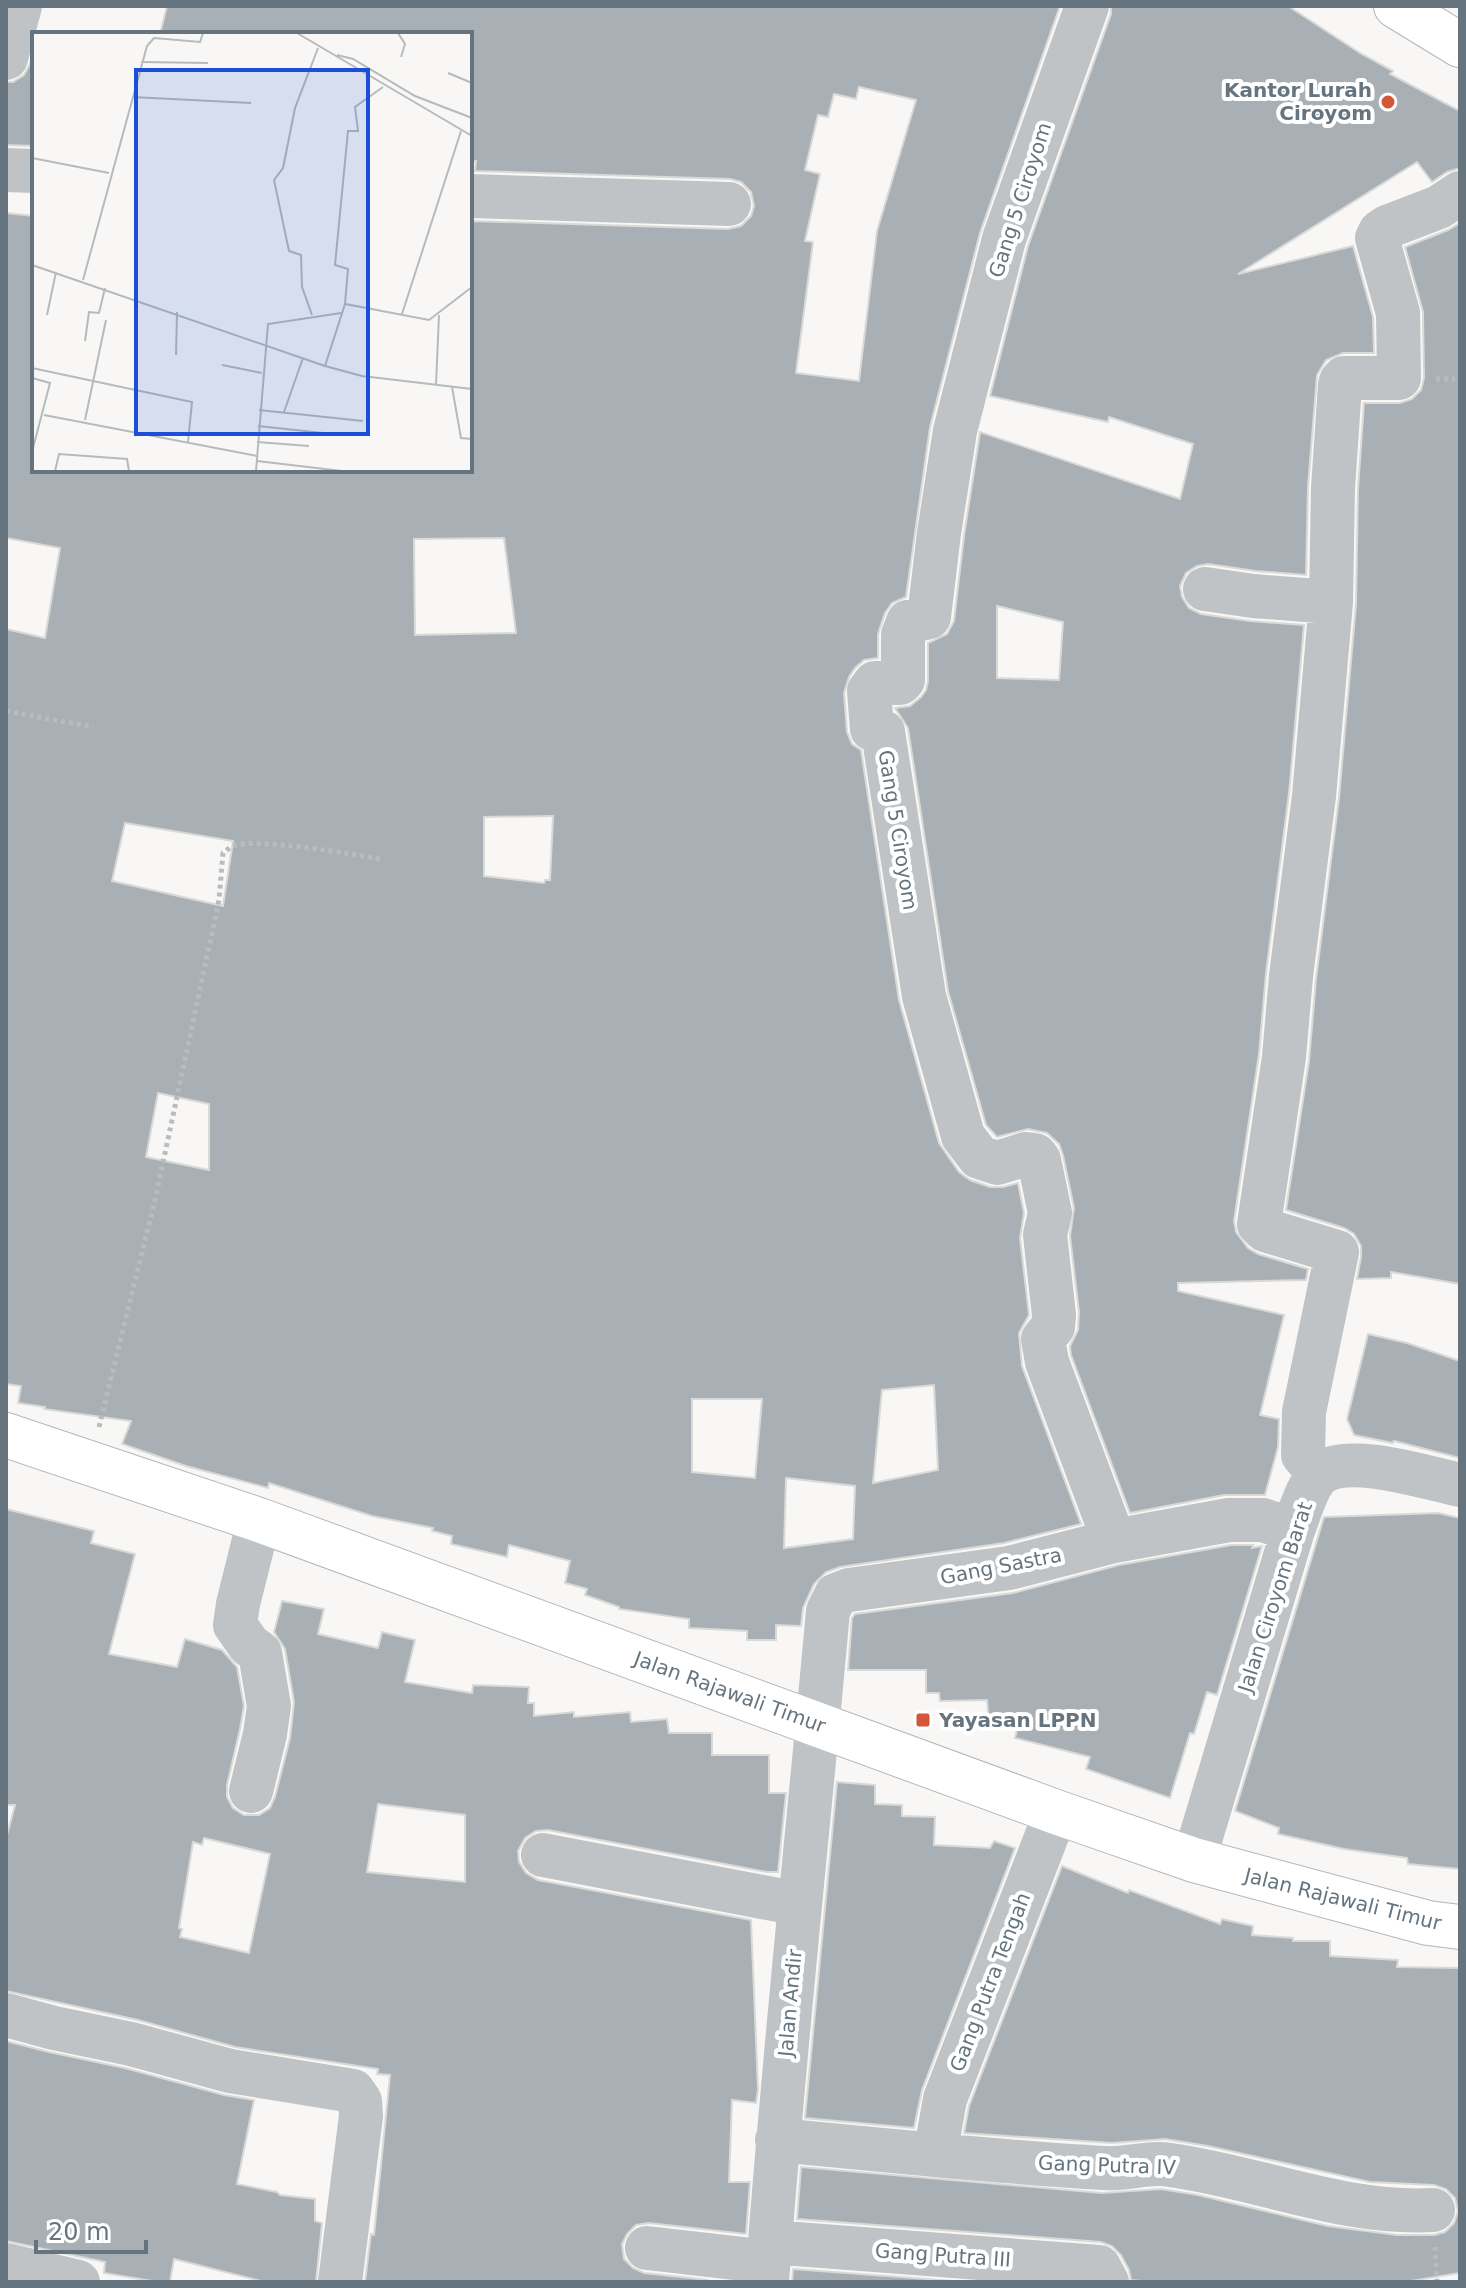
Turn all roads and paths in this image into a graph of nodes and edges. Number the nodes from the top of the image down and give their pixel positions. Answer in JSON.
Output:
{"nodes":[{"id":1,"x":20,"y":6,"type":"edge"},
{"id":2,"x":1087,"y":6,"type":"edge"},
{"id":3,"x":1396,"y":6,"type":"edge"},
{"id":4,"x":1460,"y":45,"type":"edge"},
{"id":5,"x":6,"y":58,"type":"edge"},
{"id":6,"x":6,"y":170,"type":"edge"},
{"id":7,"x":32,"y":171,"type":"edge"},
{"id":8,"x":1460,"y":193,"type":"edge"},
{"id":9,"x":472,"y":196,"type":"edge"},
{"id":10,"x":729,"y":204,"type":"dead end"},
{"id":11,"x":1205,"y":589,"type":"dead end"},
{"id":12,"x":1331,"y":602,"type":"junction"},
{"id":13,"x":6,"y":711,"type":"edge"},
{"id":14,"x":93,"y":727,"type":"dead end"},
{"id":15,"x":382,"y":859,"type":"dead end"},
{"id":16,"x":6,"y":1435,"type":"edge"},
{"id":17,"x":90,"y":1463,"type":"junction"},
{"id":18,"x":1320,"y":1474,"type":"junction"},
{"id":19,"x":1460,"y":1485,"type":"edge"},
{"id":20,"x":259,"y":1520,"type":"junction"},
{"id":21,"x":1293,"y":1530,"type":"junction"},
{"id":22,"x":1114,"y":1541,"type":"junction"},
{"id":23,"x":818,"y":1724,"type":"junction"},
{"id":24,"x":251,"y":1791,"type":"dead end"},
{"id":25,"x":1056,"y":1812,"type":"junction"},
{"id":26,"x":543,"y":1855,"type":"dead end"},
{"id":27,"x":1194,"y":1860,"type":"junction"},
{"id":28,"x":799,"y":1904,"type":"junction"},
{"id":29,"x":1460,"y":1927,"type":"edge"},
{"id":30,"x":6,"y":2015,"type":"edge"},
{"id":31,"x":777,"y":2140,"type":"junction"},
{"id":32,"x":935,"y":2155,"type":"junction"},
{"id":33,"x":1433,"y":2210,"type":"dead end"},
{"id":34,"x":647,"y":2248,"type":"dead end"},
{"id":35,"x":769,"y":2262,"type":"edge"},
{"id":36,"x":6,"y":2265,"type":"edge"},
{"id":37,"x":78,"y":2282,"type":"edge"},
{"id":38,"x":340,"y":2282,"type":"edge"},
{"id":39,"x":1107,"y":2282,"type":"edge"}],
"edges":[{"from":1,"to":5,"type":"street"},
{"from":2,"to":22,"type":"street","name":"Gang 5 Ciroyom"},
{"from":3,"to":4,"type":"main road"},
{"from":6,"to":7,"type":"street"},
{"from":8,"to":12,"type":"street"},
{"from":9,"to":10,"type":"street"},
{"from":11,"to":12,"type":"street"},
{"from":12,"to":18,"type":"street"},
{"from":13,"to":14,"type":"path"},
{"from":15,"to":17,"type":"path"},
{"from":16,"to":17,"type":"main road","name":"Jalan Rajawali Timur"},
{"from":17,"to":20,"type":"main road","name":"Jalan Rajawali Timur"},
{"from":18,"to":19,"type":"street"},
{"from":18,"to":21,"type":"street","name":"Jalan Ciroyom Barat"},
{"from":20,"to":23,"type":"main road","name":"Jalan Rajawali Timur"},
{"from":20,"to":24,"type":"street"},
{"from":21,"to":22,"type":"street","name":"Gang Sastra"},
{"from":21,"to":27,"type":"street","name":"Jalan Ciroyom Barat"},
{"from":22,"to":23,"type":"street","name":"Gang Sastra"},
{"from":23,"to":25,"type":"main road","name":"Jalan Rajawali Timur"},
{"from":23,"to":28,"type":"street","name":"Jalan Andir"},
{"from":25,"to":27,"type":"main road","name":"Jalan Rajawali Timur"},
{"from":25,"to":32,"type":"street","name":"Gang Putra Tengah"},
{"from":26,"to":28,"type":"street"},
{"from":27,"to":29,"type":"main road","name":"Jalan Rajawali Timur"},
{"from":28,"to":31,"type":"street","name":"Jalan Andir"},
{"from":30,"to":38,"type":"street"},
{"from":31,"to":32,"type":"street","name":"Gang Putra IV"},
{"from":31,"to":35,"type":"street","name":"Jalan Andir"},
{"from":32,"to":33,"type":"street","name":"Gang Putra IV"},
{"from":34,"to":35,"type":"street"},
{"from":35,"to":39,"type":"street","name":"Gang Putra III"},
{"from":36,"to":37,"type":"street"}]}
